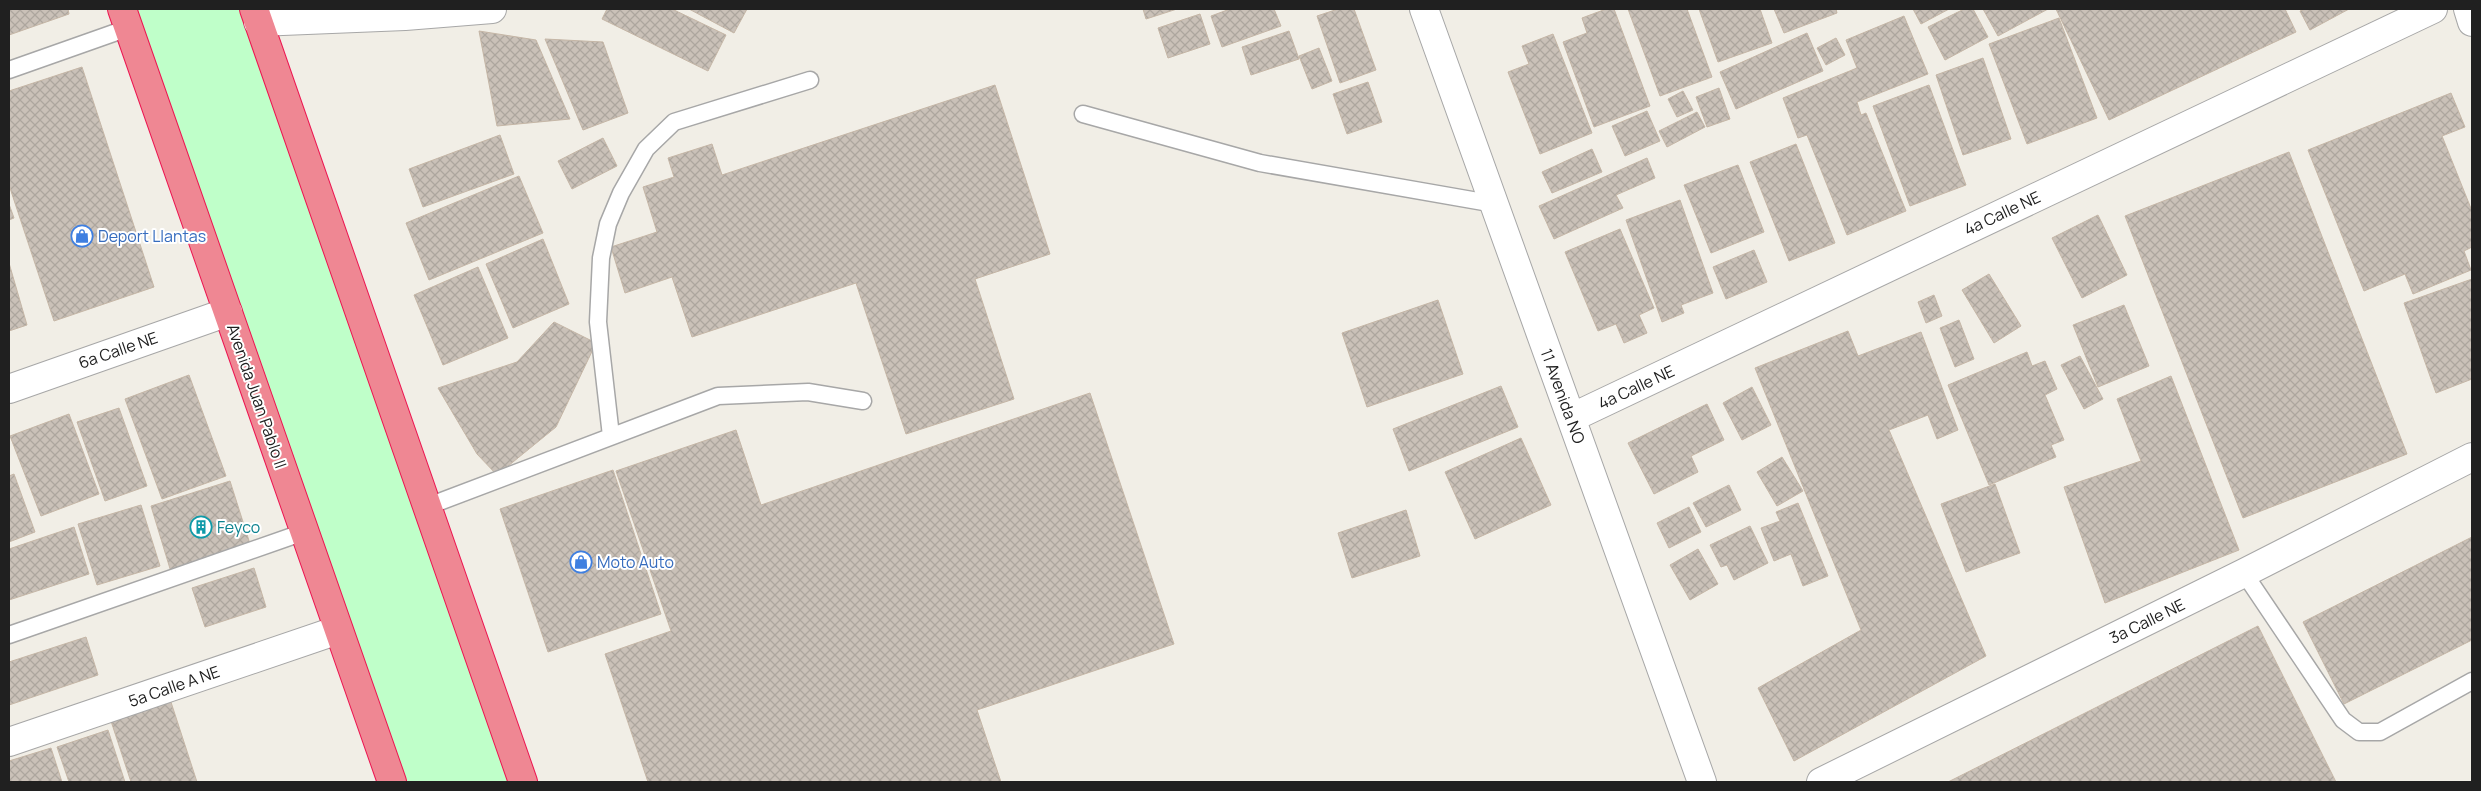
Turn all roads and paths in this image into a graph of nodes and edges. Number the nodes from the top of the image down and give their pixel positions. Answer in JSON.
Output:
{"nodes":[{"id":1,"x":492,"y":9,"type":"edge"},
{"id":2,"x":1424,"y":9,"type":"edge"},
{"id":3,"x":2433,"y":9,"type":"edge"},
{"id":4,"x":2468,"y":9,"type":"edge"},
{"id":5,"x":256,"y":15,"type":"edge"},
{"id":6,"x":125,"y":18,"type":"edge"},
{"id":7,"x":2472,"y":22,"type":"edge"},
{"id":8,"x":9,"y":70,"type":"edge"},
{"id":9,"x":810,"y":80,"type":"dead end"},
{"id":10,"x":1083,"y":114,"type":"dead end"},
{"id":11,"x":1495,"y":204,"type":"junction"},
{"id":12,"x":228,"y":312,"type":"junction"},
{"id":13,"x":9,"y":389,"type":"edge"},
{"id":14,"x":863,"y":401,"type":"dead end"},
{"id":15,"x":1571,"y":418,"type":"junction"},
{"id":16,"x":610,"y":436,"type":"junction"},
{"id":17,"x":2472,"y":457,"type":"edge"},
{"id":18,"x":426,"y":506,"type":"junction"},
{"id":19,"x":304,"y":532,"type":"junction"},
{"id":20,"x":2244,"y":573,"type":"junction"},
{"id":21,"x":338,"y":630,"type":"junction"},
{"id":22,"x":9,"y":635,"type":"edge"},
{"id":23,"x":2472,"y":681,"type":"edge"},
{"id":24,"x":9,"y":742,"type":"edge"},
{"id":25,"x":392,"y":782,"type":"edge"},
{"id":26,"x":523,"y":782,"type":"edge"},
{"id":27,"x":1702,"y":782,"type":"edge"},
{"id":28,"x":1821,"y":782,"type":"edge"}],
"edges":[{"from":1,"to":5,"type":"street"},
{"from":2,"to":11,"type":"street","name":"11 Avenida NO"},
{"from":3,"to":15,"type":"street","name":"4a Calle NE"},
{"from":4,"to":7,"type":"street"},
{"from":5,"to":18,"type":"highway"},
{"from":6,"to":8,"type":"lane"},
{"from":6,"to":12,"type":"highway","name":"Avenida Juan Pablo II"},
{"from":9,"to":16,"type":"lane"},
{"from":10,"to":11,"type":"lane"},
{"from":11,"to":15,"type":"street","name":"11 Avenida NO"},
{"from":12,"to":13,"type":"street","name":"6a Calle NE"},
{"from":12,"to":19,"type":"highway","name":"Avenida Juan Pablo II"},
{"from":14,"to":16,"type":"lane"},
{"from":15,"to":27,"type":"street","name":"11 Avenida NO"},
{"from":16,"to":18,"type":"lane"},
{"from":17,"to":20,"type":"street","name":"3a Calle NE"},
{"from":18,"to":26,"type":"highway"},
{"from":19,"to":21,"type":"highway","name":"Avenida Juan Pablo II"},
{"from":19,"to":22,"type":"lane"},
{"from":20,"to":23,"type":"lane"},
{"from":20,"to":28,"type":"street","name":"3a Calle NE"},
{"from":21,"to":24,"type":"street","name":"5a Calle A NE"},
{"from":21,"to":25,"type":"highway","name":"Avenida Juan Pablo II"}]}
